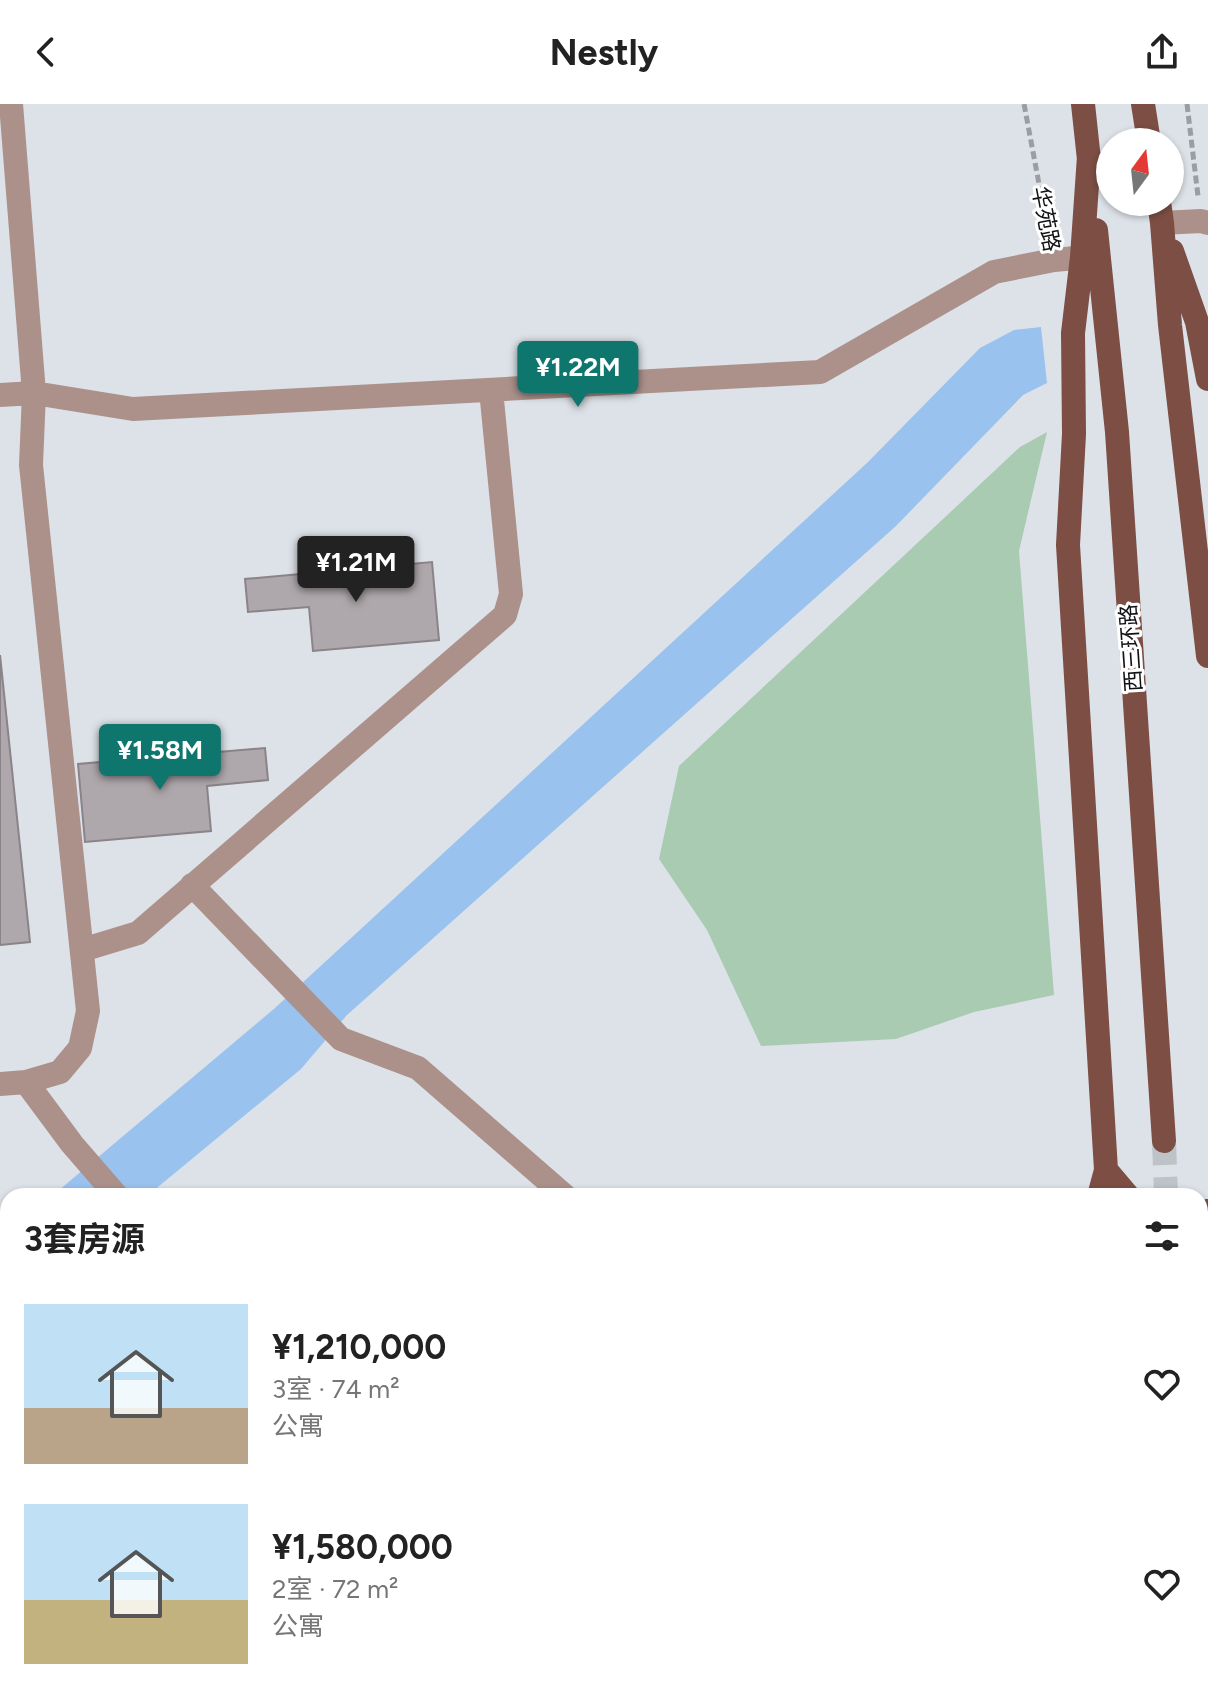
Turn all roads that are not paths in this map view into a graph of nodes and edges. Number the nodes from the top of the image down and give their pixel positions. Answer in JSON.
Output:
{"nodes":[{"id":1,"x":11,"y":104,"type":"edge"},
{"id":2,"x":1083,"y":104,"type":"edge"},
{"id":3,"x":1143,"y":104,"type":"edge"},
{"id":4,"x":1147,"y":128,"type":"edge"},
{"id":5,"x":1161,"y":216,"type":"edge"},
{"id":6,"x":1162,"y":216,"type":"edge"},
{"id":7,"x":1179,"y":216,"type":"edge"},
{"id":8,"x":1205,"y":222,"type":"edge"},
{"id":9,"x":1090,"y":256,"type":"junction"},
{"id":10,"x":1208,"y":379,"type":"edge"},
{"id":11,"x":491,"y":390,"type":"junction"},
{"id":12,"x":34,"y":393,"type":"junction"},
{"id":13,"x":0,"y":395,"type":"edge"},
{"id":14,"x":1208,"y":656,"type":"edge"},
{"id":15,"x":192,"y":885,"type":"junction"},
{"id":16,"x":82,"y":950,"type":"junction"},
{"id":17,"x":26,"y":1082,"type":"junction"},
{"id":18,"x":0,"y":1084,"type":"edge"},
{"id":19,"x":1164,"y":1141,"type":"tunnel mouth"},
{"id":20,"x":1106,"y":1170,"type":"junction"},
{"id":21,"x":110,"y":1188,"type":"edge"},
{"id":22,"x":556,"y":1188,"type":"edge"},
{"id":23,"x":1101,"y":1188,"type":"edge"},
{"id":24,"x":1111,"y":1188,"type":"edge"},
{"id":25,"x":1121,"y":1188,"type":"edge"}],
"edges":[{"from":1,"to":12,"type":"street"},
{"from":2,"to":9,"type":"main road"},
{"from":3,"to":4,"type":"main road"},
{"from":5,"to":14,"type":"main road"},
{"from":6,"to":10,"type":"main road"},
{"from":7,"to":8,"type":"street"},
{"from":9,"to":11,"type":"street"},
{"from":9,"to":19,"type":"main road","name":"西三环路"},
{"from":9,"to":20,"type":"main road"},
{"from":11,"to":12,"type":"street"},
{"from":11,"to":15,"type":"street"},
{"from":12,"to":13,"type":"street"},
{"from":12,"to":16,"type":"street"},
{"from":15,"to":16,"type":"street"},
{"from":15,"to":22,"type":"street"},
{"from":16,"to":17,"type":"street"},
{"from":17,"to":18,"type":"street"},
{"from":17,"to":21,"type":"street"},
{"from":20,"to":23,"type":"main road"},
{"from":20,"to":24,"type":"main road"},
{"from":20,"to":25,"type":"main road"}]}
